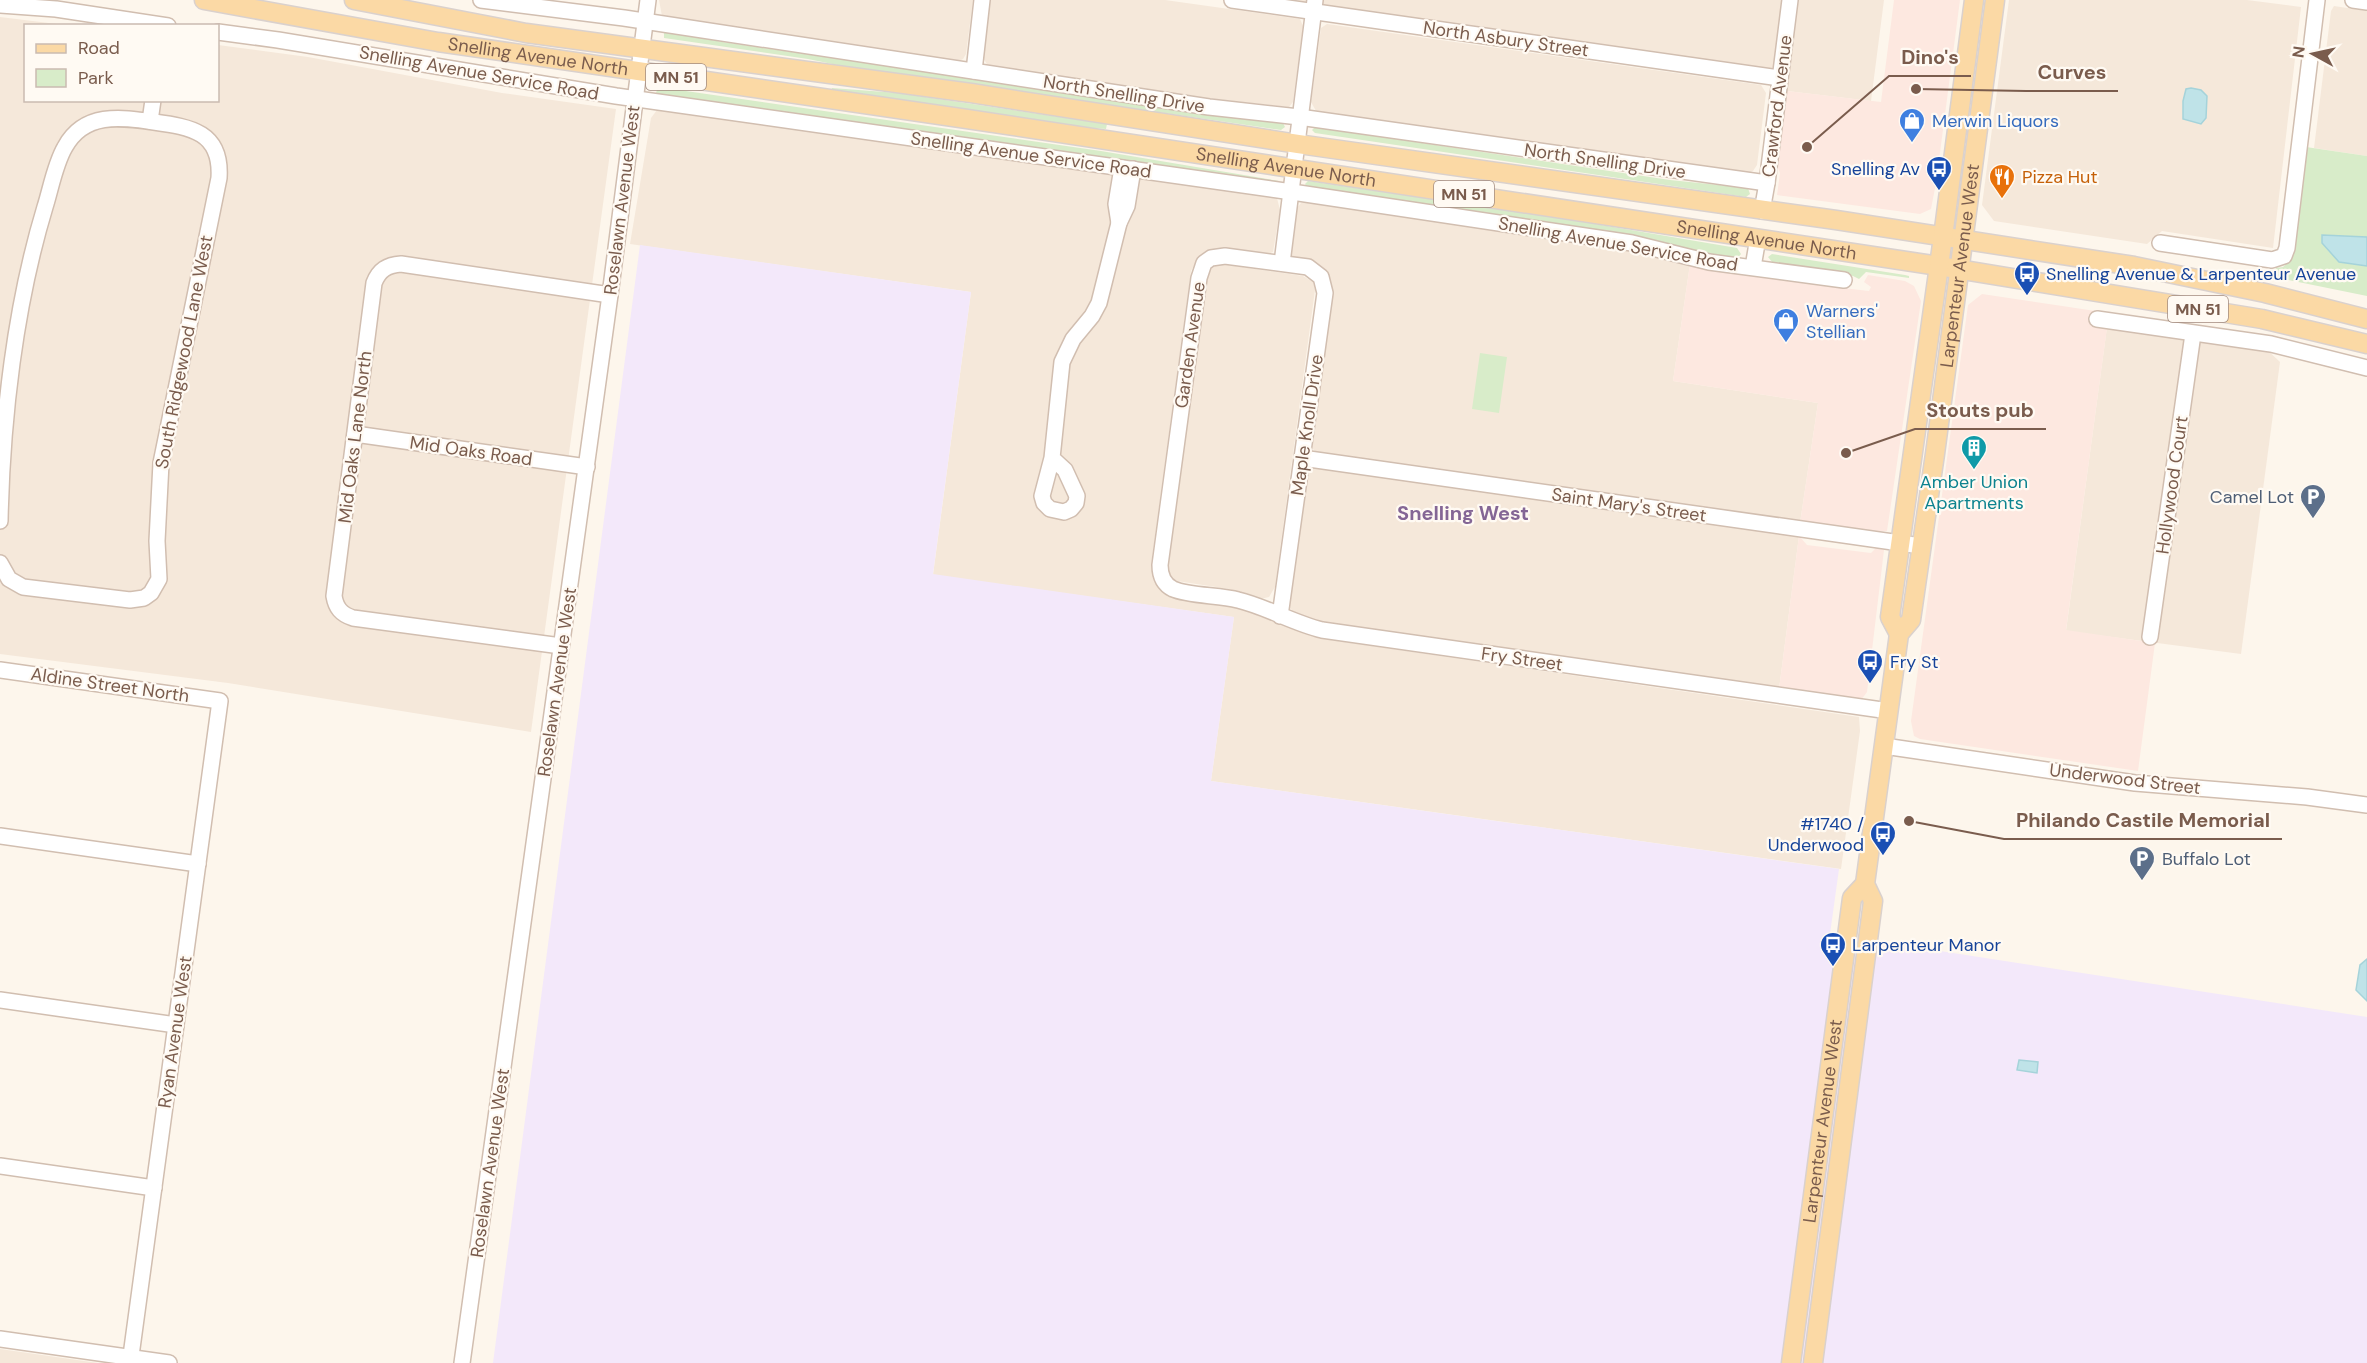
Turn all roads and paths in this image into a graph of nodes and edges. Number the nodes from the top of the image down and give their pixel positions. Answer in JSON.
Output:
{"nodes":[{"id":1,"x":204,"y":0,"type":"edge"},
{"id":2,"x":354,"y":0,"type":"edge"},
{"id":3,"x":482,"y":0,"type":"edge"},
{"id":4,"x":648,"y":0,"type":"edge"},
{"id":5,"x":982,"y":0,"type":"edge"},
{"id":6,"x":1232,"y":0,"type":"edge"},
{"id":7,"x":1790,"y":0,"type":"edge"},
{"id":8,"x":1974,"y":0,"type":"edge"},
{"id":9,"x":1995,"y":0,"type":"edge"},
{"id":10,"x":2318,"y":0,"type":"edge"},
{"id":11,"x":2353,"y":0,"type":"edge"},
{"id":12,"x":2367,"y":2,"type":"edge"},
{"id":13,"x":0,"y":5,"type":"edge"},
{"id":14,"x":1314,"y":6,"type":"edge"},
{"id":15,"x":645,"y":21,"type":"junction"},
{"id":16,"x":158,"y":24,"type":"edge"},
{"id":17,"x":219,"y":32,"type":"edge"},
{"id":18,"x":641,"y":48,"type":"junction"},
{"id":19,"x":974,"y":71,"type":"junction"},
{"id":20,"x":638,"y":72,"type":"junction"},
{"id":21,"x":1780,"y":78,"type":"junction"},
{"id":22,"x":635,"y":98,"type":"junction"},
{"id":23,"x":153,"y":102,"type":"edge"},
{"id":24,"x":1299,"y":117,"type":"junction"},
{"id":25,"x":150,"y":122,"type":"junction"},
{"id":26,"x":1298,"y":144,"type":"junction"},
{"id":27,"x":1127,"y":169,"type":"junction"},
{"id":28,"x":1295,"y":169,"type":"junction"},
{"id":29,"x":1767,"y":183,"type":"junction"},
{"id":30,"x":1292,"y":192,"type":"junction"},
{"id":31,"x":1762,"y":211,"type":"junction"},
{"id":32,"x":1713,"y":231,"type":"junction"},
{"id":33,"x":1943,"y":237,"type":"junction"},
{"id":34,"x":1758,"y":238,"type":"junction"},
{"id":35,"x":1964,"y":241,"type":"junction"},
{"id":36,"x":2160,"y":243,"type":"dead end"},
{"id":37,"x":1282,"y":263,"type":"junction"},
{"id":38,"x":1939,"y":266,"type":"junction"},
{"id":39,"x":1753,"y":267,"type":"junction"},
{"id":40,"x":1959,"y":270,"type":"junction"},
{"id":41,"x":1844,"y":280,"type":"dead end"},
{"id":42,"x":610,"y":295,"type":"junction"},
{"id":43,"x":2097,"y":319,"type":"dead end"},
{"id":44,"x":2367,"y":319,"type":"edge"},
{"id":45,"x":2193,"y":334,"type":"junction"},
{"id":46,"x":2367,"y":344,"type":"edge"},
{"id":47,"x":2367,"y":368,"type":"edge"},
{"id":48,"x":355,"y":434,"type":"junction"},
{"id":49,"x":1052,"y":458,"type":"dead end"},
{"id":50,"x":1302,"y":458,"type":"junction"},
{"id":51,"x":587,"y":467,"type":"junction"},
{"id":52,"x":0,"y":521,"type":"edge"},
{"id":53,"x":1900,"y":543,"type":"junction"},
{"id":54,"x":1921,"y":546,"type":"junction"},
{"id":55,"x":0,"y":562,"type":"edge"},
{"id":56,"x":1164,"y":581,"type":"joint"},
{"id":57,"x":1280,"y":616,"type":"junction"},
{"id":58,"x":1899,"y":634,"type":"junction"},
{"id":59,"x":2150,"y":637,"type":"dead end"},
{"id":60,"x":561,"y":646,"type":"junction"},
{"id":61,"x":0,"y":670,"type":"edge"},
{"id":62,"x":220,"y":701,"type":"joint"},
{"id":63,"x":1888,"y":711,"type":"junction"},
{"id":64,"x":1884,"y":746,"type":"junction"},
{"id":65,"x":2367,"y":805,"type":"edge"},
{"id":66,"x":0,"y":836,"type":"edge"},
{"id":67,"x":198,"y":864,"type":"junction"},
{"id":68,"x":1865,"y":884,"type":"junction"},
{"id":69,"x":0,"y":1000,"type":"edge"},
{"id":70,"x":176,"y":1025,"type":"junction"},
{"id":71,"x":0,"y":1166,"type":"edge"},
{"id":72,"x":154,"y":1188,"type":"junction"},
{"id":73,"x":1811,"y":1216,"type":"junction"},
{"id":74,"x":1832,"y":1219,"type":"junction"},
{"id":75,"x":0,"y":1339,"type":"edge"},
{"id":76,"x":130,"y":1360,"type":"edge"},
{"id":77,"x":169,"y":1363,"type":"edge"},
{"id":78,"x":462,"y":1363,"type":"edge"},
{"id":79,"x":1791,"y":1363,"type":"edge"},
{"id":80,"x":1813,"y":1363,"type":"edge"}],
"edges":[{"from":1,"to":20,"type":"main road","name":"Snelling Avenue North","number":"MN 51"},
{"from":2,"to":18,"type":"main road","name":"Snelling Avenue North","number":"MN 51"},
{"from":3,"to":15,"type":"street","name":"North Snelling Drive"},
{"from":4,"to":15,"type":"street","name":"Roselawn Avenue West"},
{"from":5,"to":19,"type":"street"},
{"from":6,"to":14,"type":"street","name":"North Asbury Street"},
{"from":7,"to":21,"type":"street","name":"Crawford Avenue"},
{"from":8,"to":33,"type":"main road","name":"Larpenteur Avenue West"},
{"from":9,"to":35,"type":"main road","name":"Larpenteur Avenue West"},
{"from":10,"to":36,"type":"street"},
{"from":11,"to":12,"type":"street"},
{"from":13,"to":16,"type":"street"},
{"from":14,"to":21,"type":"street","name":"North Asbury Street"},
{"from":14,"to":24,"type":"street"},
{"from":15,"to":18,"type":"street","name":"Roselawn Avenue West"},
{"from":15,"to":19,"type":"street","name":"North Snelling Drive"},
{"from":17,"to":22,"type":"street","name":"Snelling Avenue Service Road"},
{"from":18,"to":20,"type":"street","name":"Roselawn Avenue West"},
{"from":18,"to":26,"type":"main road","name":"Snelling Avenue North","number":"MN 51"},
{"from":19,"to":24,"type":"street","name":"North Snelling Drive"},
{"from":20,"to":22,"type":"street","name":"Roselawn Avenue West"},
{"from":20,"to":28,"type":"main road","name":"Snelling Avenue North","number":"MN 51"},
{"from":21,"to":29,"type":"street","name":"Crawford Avenue"},
{"from":22,"to":27,"type":"street","name":"Snelling Avenue Service Road"},
{"from":22,"to":42,"type":"street","name":"Roselawn Avenue West"},
{"from":23,"to":25,"type":"street"},
{"from":24,"to":26,"type":"street"},
{"from":24,"to":29,"type":"street","name":"North Snelling Drive"},
{"from":25,"to":52,"type":"street","name":"South Ridgewood Lane West"},
{"from":25,"to":55,"type":"street","name":"South Ridgewood Lane West"},
{"from":26,"to":28,"type":"street"},
{"from":26,"to":31,"type":"main road","name":"Snelling Avenue North","number":"MN 51"},
{"from":27,"to":30,"type":"street","name":"Snelling Avenue Service Road"},
{"from":27,"to":49,"type":"street"},
{"from":28,"to":30,"type":"street"},
{"from":28,"to":32,"type":"main road","name":"Snelling Avenue North","number":"MN 51"},
{"from":29,"to":31,"type":"street","name":"Crawford Avenue"},
{"from":30,"to":37,"type":"street"},
{"from":30,"to":39,"type":"street","name":"Snelling Avenue Service Road"},
{"from":31,"to":32,"type":"main road"},
{"from":31,"to":33,"type":"main road","name":"Snelling Avenue North","number":"MN 51"},
{"from":32,"to":34,"type":"main road","name":"Snelling Avenue North","number":"MN 51"},
{"from":33,"to":35,"type":"main road","name":"Snelling Avenue North","number":"MN 51"},
{"from":33,"to":38,"type":"main road","name":"Larpenteur Avenue West"},
{"from":34,"to":38,"type":"main road","name":"Snelling Avenue North","number":"MN 51"},
{"from":34,"to":39,"type":"street"},
{"from":35,"to":40,"type":"main road","name":"Larpenteur Avenue West"},
{"from":35,"to":44,"type":"main road","name":"Snelling Avenue North","number":"MN 51"},
{"from":37,"to":50,"type":"street","name":"Maple Knoll Drive"},
{"from":37,"to":56,"type":"street","name":"Garden Avenue"},
{"from":38,"to":40,"type":"main road","name":"Snelling Avenue North","number":"MN 51"},
{"from":38,"to":53,"type":"main road","name":"Larpenteur Avenue West"},
{"from":39,"to":41,"type":"street","name":"Snelling Avenue Service Road"},
{"from":40,"to":46,"type":"main road","name":"Snelling Avenue North","number":"MN 51"},
{"from":40,"to":54,"type":"main road","name":"Larpenteur Avenue West"},
{"from":42,"to":48,"type":"street","name":"Mid Oaks Lane North"},
{"from":42,"to":51,"type":"street","name":"Roselawn Avenue West"},
{"from":43,"to":45,"type":"street"},
{"from":45,"to":47,"type":"street"},
{"from":45,"to":59,"type":"street","name":"Hollywood Court"},
{"from":48,"to":51,"type":"street","name":"Mid Oaks Road"},
{"from":48,"to":60,"type":"street","name":"Mid Oaks Lane North"},
{"from":50,"to":53,"type":"street","name":"Saint Mary's Street"},
{"from":50,"to":57,"type":"street","name":"Maple Knoll Drive"},
{"from":51,"to":60,"type":"street","name":"Roselawn Avenue West"},
{"from":53,"to":54,"type":"street","name":"Saint Mary's Street"},
{"from":53,"to":58,"type":"main road","name":"Larpenteur Avenue West"},
{"from":54,"to":58,"type":"main road","name":"Larpenteur Avenue West"},
{"from":56,"to":57,"type":"street","name":"Fry Street"},
{"from":57,"to":63,"type":"street","name":"Fry Street"},
{"from":58,"to":63,"type":"main road","name":"Larpenteur Avenue West"},
{"from":60,"to":78,"type":"street","name":"Roselawn Avenue West"},
{"from":61,"to":62,"type":"street","name":"Aldine Street North"},
{"from":62,"to":67,"type":"street","name":"Ryan Avenue West"},
{"from":63,"to":64,"type":"main road","name":"Larpenteur Avenue West"},
{"from":64,"to":65,"type":"street","name":"Underwood Street"},
{"from":64,"to":68,"type":"main road","name":"Larpenteur Avenue West"},
{"from":66,"to":67,"type":"street"},
{"from":67,"to":70,"type":"street","name":"Ryan Avenue West"},
{"from":68,"to":73,"type":"main road","name":"Larpenteur Avenue West"},
{"from":68,"to":74,"type":"main road","name":"Larpenteur Avenue West"},
{"from":69,"to":70,"type":"street"},
{"from":70,"to":72,"type":"street","name":"Ryan Avenue West"},
{"from":71,"to":72,"type":"street"},
{"from":72,"to":76,"type":"street","name":"Ryan Avenue West"},
{"from":73,"to":74,"type":"main road"},
{"from":73,"to":79,"type":"main road","name":"Larpenteur Avenue West"},
{"from":74,"to":80,"type":"main road","name":"Larpenteur Avenue West"},
{"from":75,"to":76,"type":"street"},
{"from":76,"to":77,"type":"street"}]}
